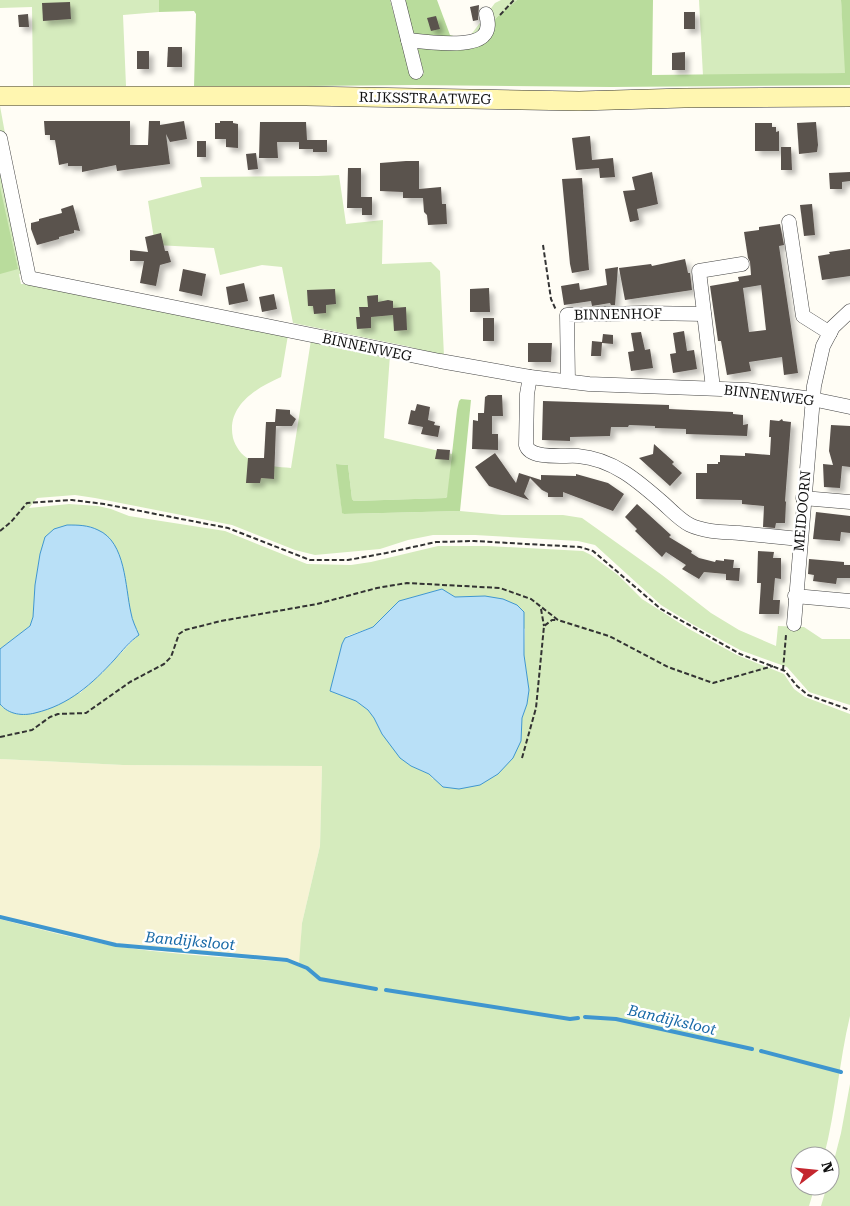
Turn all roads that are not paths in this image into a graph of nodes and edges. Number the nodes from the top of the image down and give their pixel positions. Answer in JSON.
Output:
{"nodes":[{"id":1,"x":398,"y":0,"type":"edge"},
{"id":2,"x":487,"y":16,"type":"road end"},
{"id":3,"x":408,"y":40,"type":"junction"},
{"id":4,"x":416,"y":72,"type":"dead end"},
{"id":5,"x":0,"y":96,"type":"edge"},
{"id":6,"x":850,"y":97,"type":"edge"},
{"id":7,"x":0,"y":138,"type":"edge"},
{"id":8,"x":789,"y":222,"type":"dead end"},
{"id":9,"x":742,"y":264,"type":"dead end"},
{"id":10,"x":850,"y":311,"type":"edge"},
{"id":11,"x":704,"y":314,"type":"junction"},
{"id":12,"x":830,"y":332,"type":"junction"},
{"id":13,"x":530,"y":377,"type":"junction"},
{"id":14,"x":568,"y":381,"type":"junction"},
{"id":15,"x":713,"y":388,"type":"junction"},
{"id":16,"x":812,"y":399,"type":"junction"},
{"id":17,"x":850,"y":407,"type":"edge"},
{"id":18,"x":804,"y":498,"type":"junction"},
{"id":19,"x":850,"y":502,"type":"edge"},
{"id":20,"x":800,"y":539,"type":"junction"},
{"id":21,"x":795,"y":596,"type":"junction"},
{"id":22,"x":850,"y":601,"type":"edge"},
{"id":23,"x":794,"y":624,"type":"road end"}],
"edges":[{"from":1,"to":3,"type":"street"},
{"from":2,"to":3,"type":"street"},
{"from":3,"to":4,"type":"street"},
{"from":5,"to":6,"type":"main road","name":"RIJKSSTRAATWEG"},
{"from":7,"to":13,"type":"street","name":"BINNENWEG"},
{"from":8,"to":12,"type":"street"},
{"from":9,"to":11,"type":"street"},
{"from":10,"to":12,"type":"street","name":"MEIDOORN"},
{"from":11,"to":14,"type":"street","name":"BINNENHOF"},
{"from":11,"to":15,"type":"street"},
{"from":12,"to":16,"type":"street","name":"MEIDOORN"},
{"from":13,"to":14,"type":"street","name":"BINNENWEG"},
{"from":13,"to":20,"type":"street"},
{"from":14,"to":15,"type":"street","name":"BINNENWEG"},
{"from":15,"to":16,"type":"street","name":"BINNENWEG"},
{"from":16,"to":17,"type":"street","name":"BINNENWEG"},
{"from":16,"to":18,"type":"street","name":"MEIDOORN"},
{"from":18,"to":19,"type":"street"},
{"from":18,"to":20,"type":"street","name":"MEIDOORN"},
{"from":20,"to":21,"type":"street","name":"MEIDOORN"},
{"from":21,"to":22,"type":"street"},
{"from":21,"to":23,"type":"street","name":"MEIDOORN"}]}
